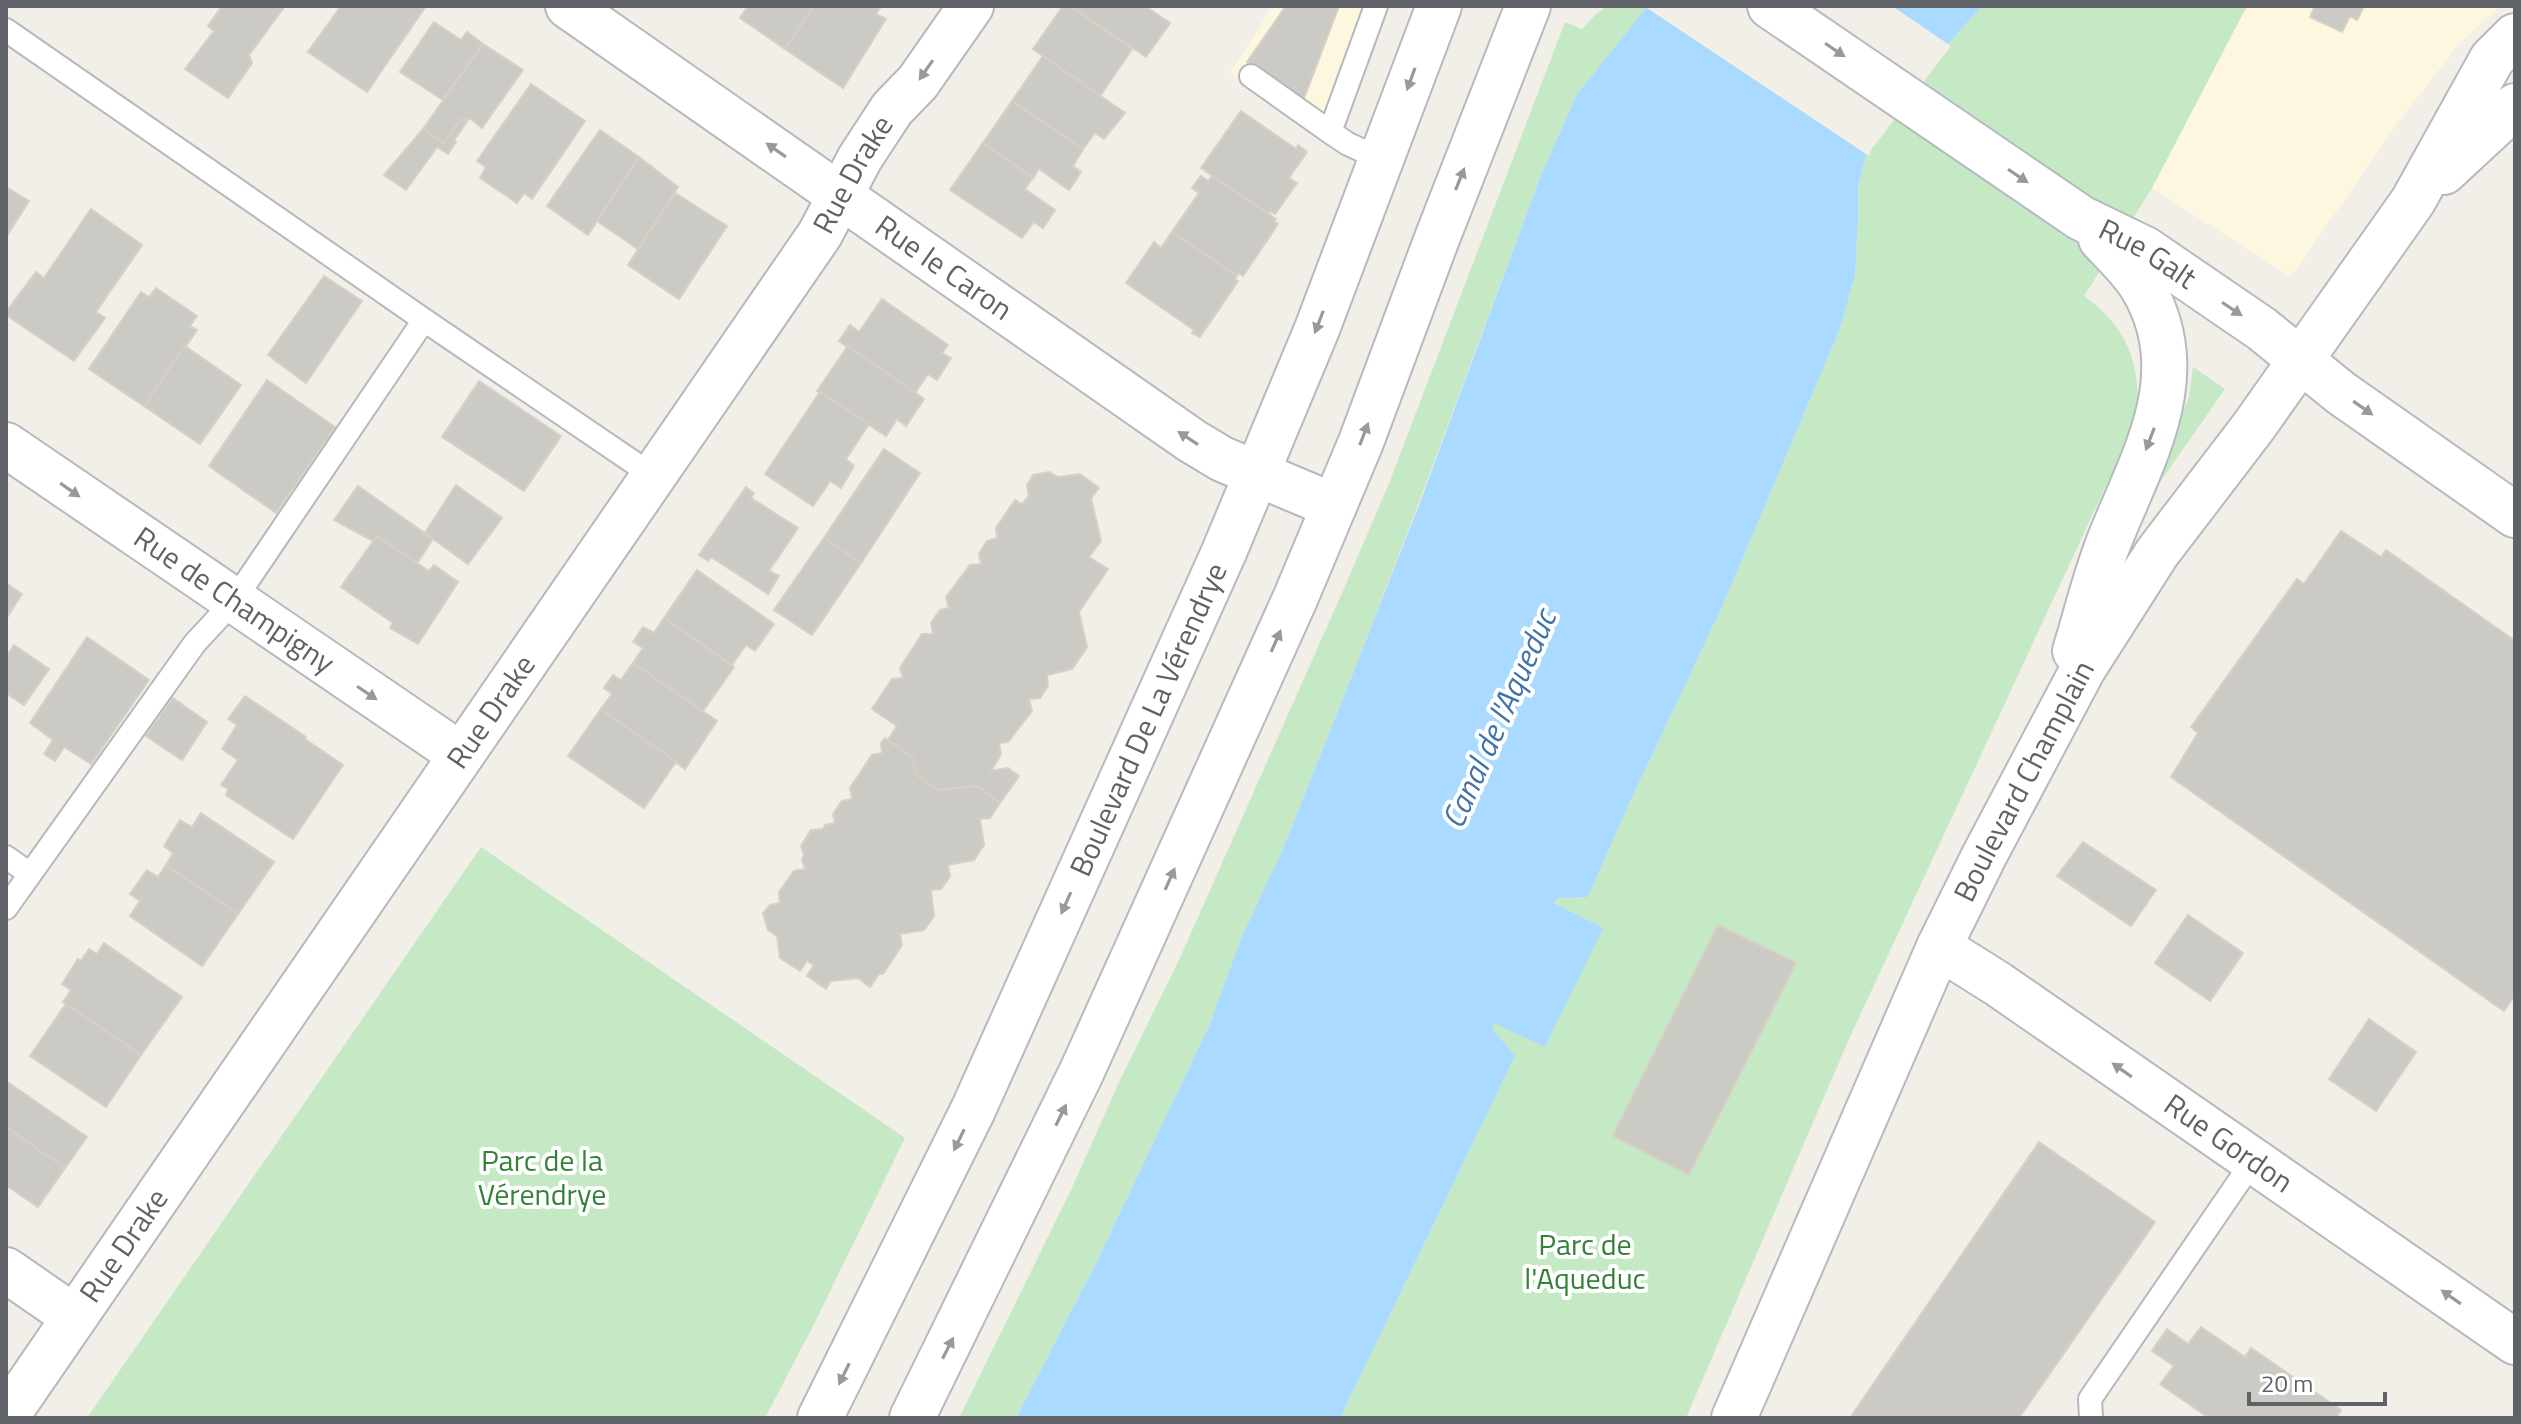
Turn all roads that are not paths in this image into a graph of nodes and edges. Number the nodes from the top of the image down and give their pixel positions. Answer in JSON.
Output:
{"nodes":[{"id":1,"x":568,"y":6,"type":"edge"},
{"id":2,"x":971,"y":6,"type":"edge"},
{"id":3,"x":1376,"y":6,"type":"edge"},
{"id":4,"x":1439,"y":6,"type":"edge"},
{"id":5,"x":1528,"y":6,"type":"edge"},
{"id":6,"x":1770,"y":6,"type":"edge"},
{"id":7,"x":6,"y":30,"type":"edge"},
{"id":8,"x":2515,"y":36,"type":"edge"},
{"id":9,"x":1251,"y":76,"type":"dead end"},
{"id":10,"x":2515,"y":106,"type":"edge"},
{"id":11,"x":1330,"y":132,"type":"junction"},
{"id":12,"x":1381,"y":159,"type":"junction"},
{"id":13,"x":840,"y":195,"type":"junction"},
{"id":14,"x":2413,"y":201,"type":"junction"},
{"id":15,"x":2081,"y":218,"type":"junction"},
{"id":16,"x":424,"y":320,"type":"junction"},
{"id":17,"x":2301,"y":360,"type":"junction"},
{"id":18,"x":6,"y":445,"type":"edge"},
{"id":19,"x":1257,"y":474,"type":"junction"},
{"id":20,"x":652,"y":475,"type":"junction"},
{"id":21,"x":1334,"y":506,"type":"junction"},
{"id":22,"x":2515,"y":515,"type":"edge"},
{"id":23,"x":233,"y":602,"type":"junction"},
{"id":24,"x":2051,"y":730,"type":"junction"},
{"id":25,"x":461,"y":755,"type":"junction"},
{"id":26,"x":6,"y":857,"type":"edge"},
{"id":27,"x":30,"y":874,"type":"junction"},
{"id":28,"x":6,"y":908,"type":"edge"},
{"id":29,"x":1939,"y":947,"type":"junction"},
{"id":30,"x":2253,"y":1161,"type":"junction"},
{"id":31,"x":6,"y":1270,"type":"edge"},
{"id":32,"x":74,"y":1317,"type":"junction"},
{"id":33,"x":2515,"y":1342,"type":"edge"},
{"id":34,"x":6,"y":1417,"type":"edge"},
{"id":35,"x":820,"y":1418,"type":"edge"},
{"id":36,"x":912,"y":1418,"type":"edge"},
{"id":37,"x":1734,"y":1418,"type":"edge"},
{"id":38,"x":2091,"y":1418,"type":"edge"}],
"edges":[{"from":13,"to":1,"type":"main road","name":"Rue le Caron","one_way":true},
{"from":2,"to":13,"type":"main road","name":"Rue Drake","one_way":true},
{"from":3,"to":11,"type":"lane"},
{"from":4,"to":12,"type":"main road","name":"Boulevard De La Vérendrye","one_way":true},
{"from":21,"to":5,"type":"main road","one_way":true},
{"from":6,"to":15,"type":"main road","name":"Rue Galt","one_way":true},
{"from":7,"to":16,"type":"lane"},
{"from":8,"to":14,"type":"main road","name":"Boulevard Champlain"},
{"from":9,"to":11,"type":"lane"},
{"from":10,"to":14,"type":"main road","name":"Boulevard Champlain"},
{"from":11,"to":12,"type":"lane"},
{"from":12,"to":19,"type":"main road","name":"Boulevard De La Vérendrye","one_way":true},
{"from":19,"to":13,"type":"main road","name":"Rue le Caron","one_way":true},
{"from":13,"to":20,"type":"main road","name":"Rue Drake"},
{"from":14,"to":17,"type":"main road","name":"Boulevard Champlain"},
{"from":15,"to":17,"type":"main road","name":"Rue Galt","one_way":true},
{"from":15,"to":24,"type":"main road","one_way":true},
{"from":16,"to":20,"type":"lane"},
{"from":16,"to":23,"type":"lane"},
{"from":17,"to":22,"type":"main road","name":"Rue Galt","one_way":true},
{"from":17,"to":24,"type":"main road","name":"Boulevard Champlain"},
{"from":18,"to":23,"type":"main road","name":"Rue de Champigny","one_way":true},
{"from":19,"to":21,"type":"main road","name":"Rue le Caron"},
{"from":19,"to":35,"type":"main road","name":"Boulevard De La Vérendrye","one_way":true},
{"from":20,"to":25,"type":"main road","name":"Rue Drake"},
{"from":36,"to":21,"type":"main road","one_way":true},
{"from":23,"to":25,"type":"main road","name":"Rue de Champigny","one_way":true},
{"from":23,"to":27,"type":"lane"},
{"from":24,"to":29,"type":"main road","name":"Boulevard Champlain"},
{"from":25,"to":32,"type":"main road","name":"Rue Drake"},
{"from":26,"to":27,"type":"lane"},
{"from":27,"to":28,"type":"lane"},
{"from":30,"to":29,"type":"main road","name":"Rue Gordon","one_way":true},
{"from":29,"to":37,"type":"main road","name":"Boulevard Champlain"},
{"from":33,"to":30,"type":"main road","name":"Rue Gordon","one_way":true},
{"from":30,"to":38,"type":"lane"},
{"from":31,"to":32,"type":"main road"},
{"from":32,"to":34,"type":"main road","name":"Rue Drake"}]}
